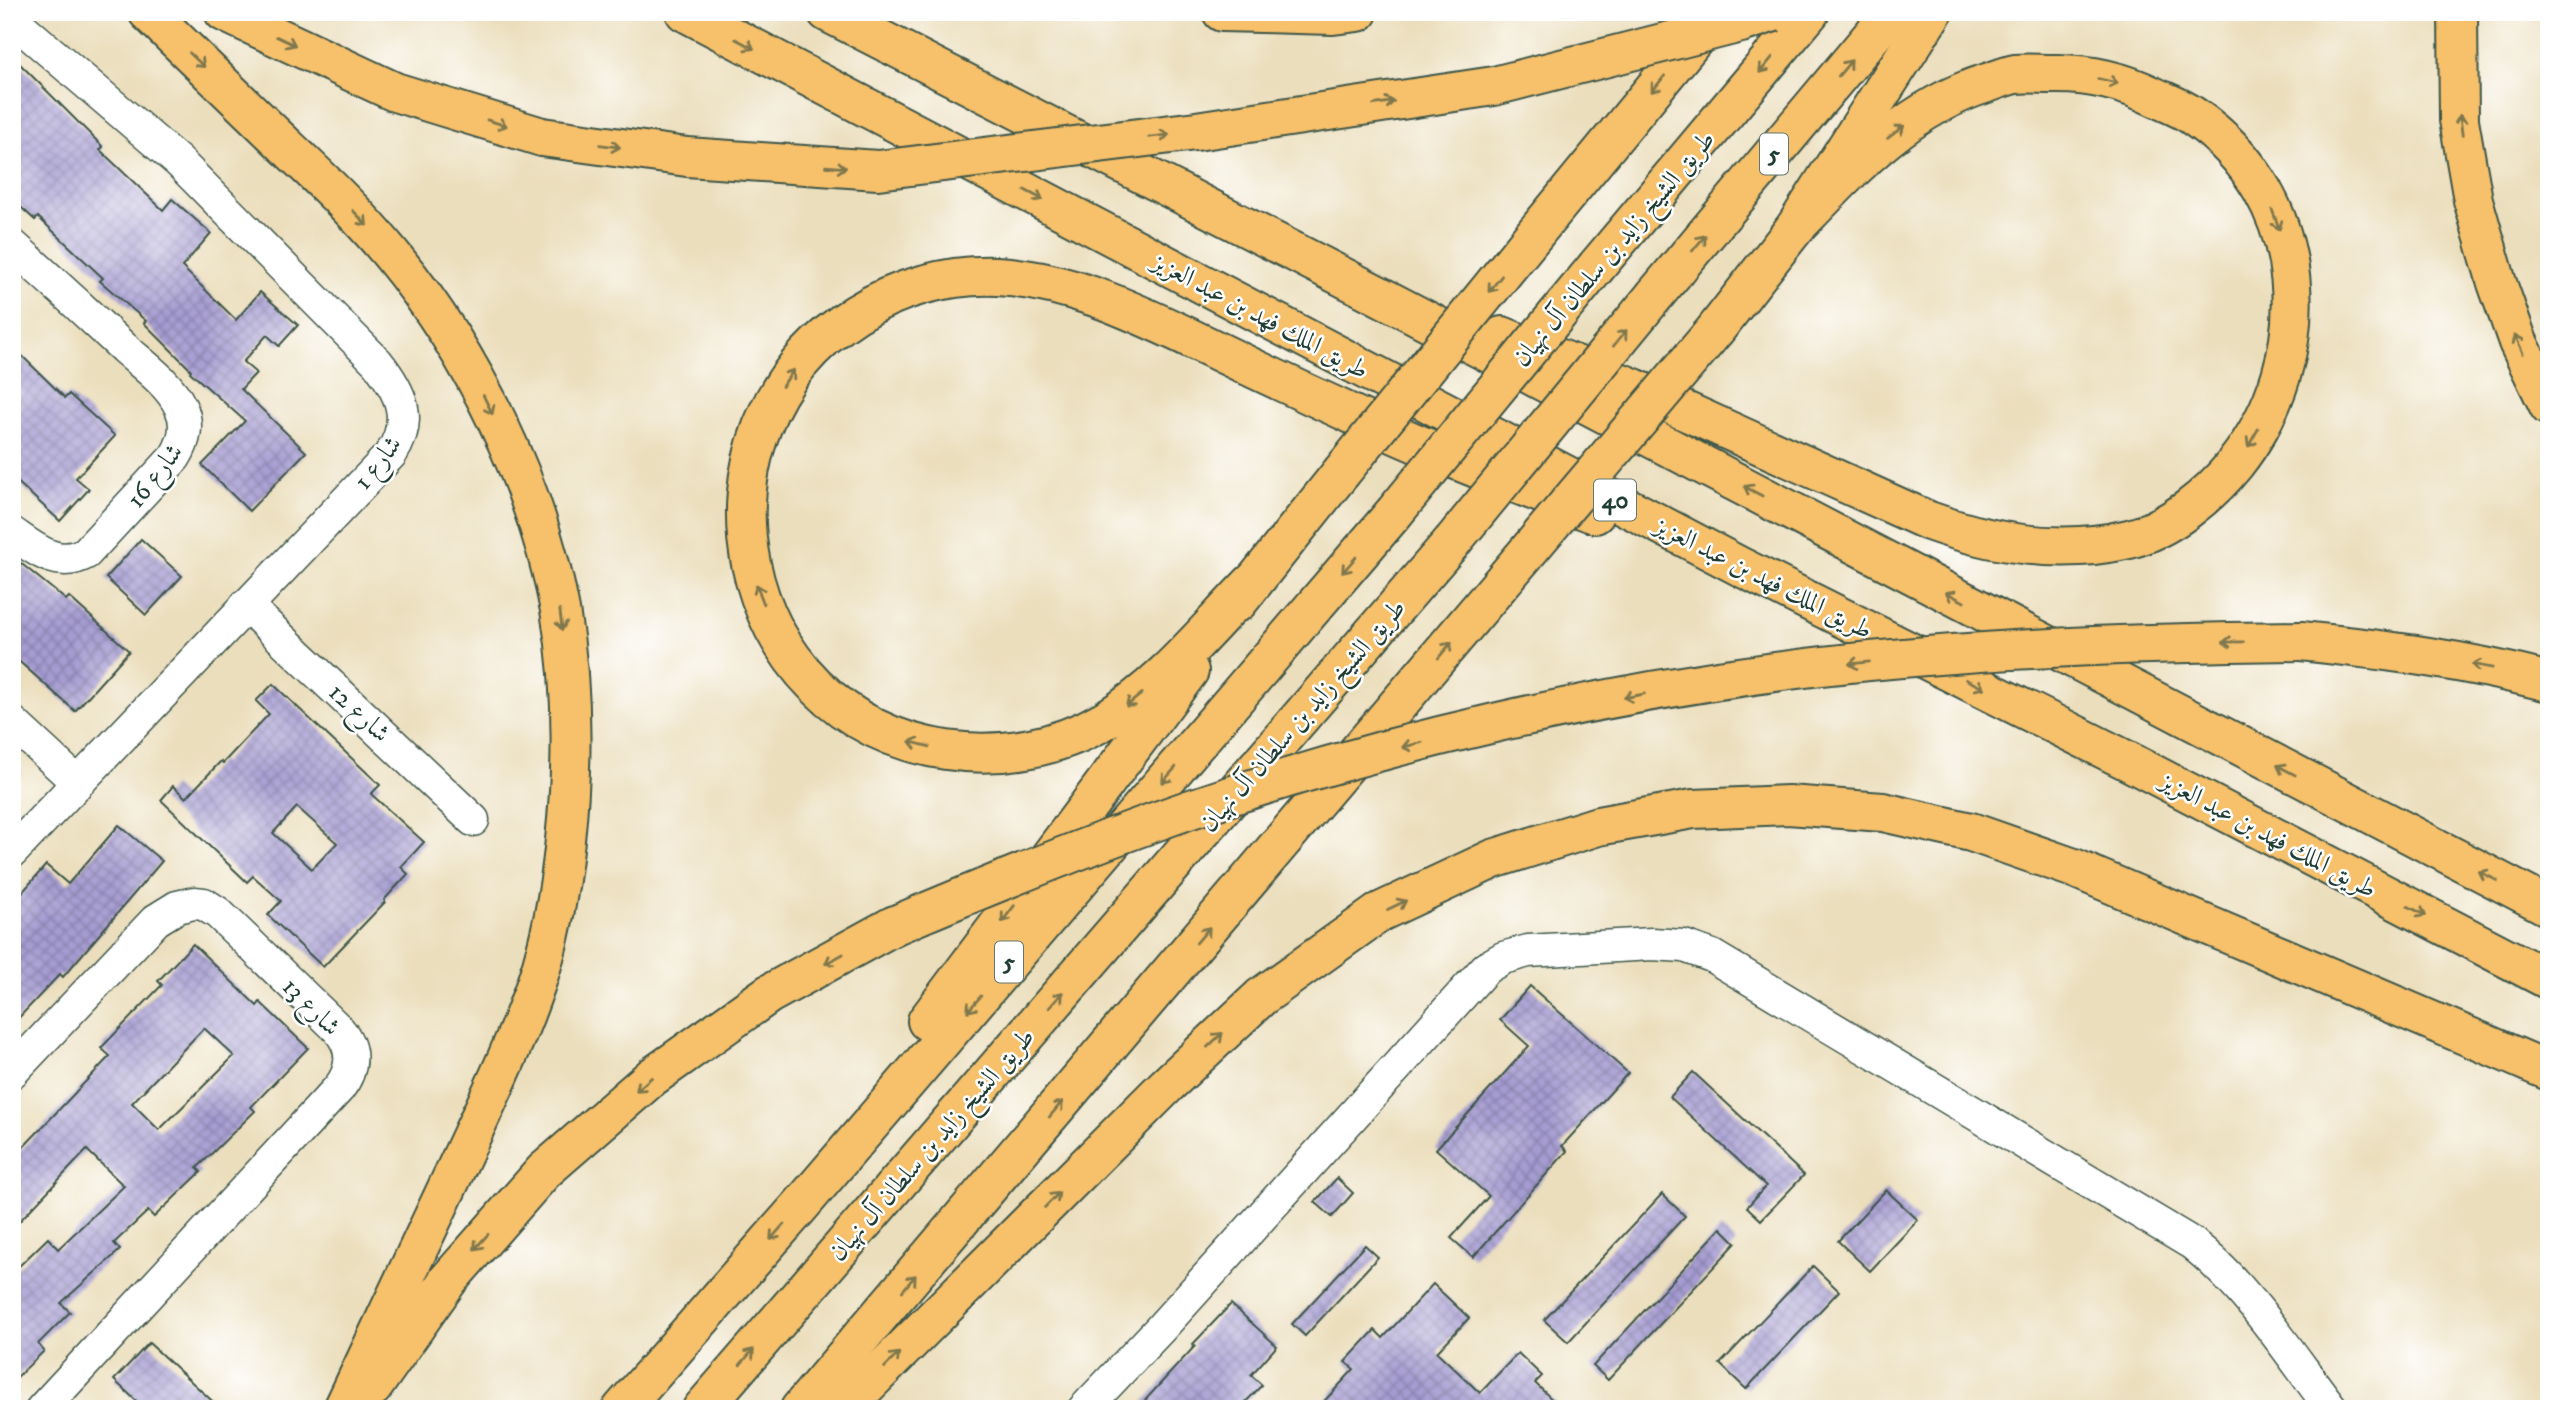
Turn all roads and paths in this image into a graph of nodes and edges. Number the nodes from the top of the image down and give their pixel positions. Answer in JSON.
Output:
{"nodes":[{"id":1,"x":148,"y":12,"type":"edge"},
{"id":2,"x":224,"y":12,"type":"edge"},
{"id":3,"x":685,"y":12,"type":"edge"},
{"id":4,"x":827,"y":12,"type":"edge"},
{"id":5,"x":1222,"y":12,"type":"edge"},
{"id":6,"x":1358,"y":12,"type":"edge"},
{"id":7,"x":1716,"y":12,"type":"edge"},
{"id":8,"x":1774,"y":12,"type":"edge"},
{"id":9,"x":1810,"y":12,"type":"edge"},
{"id":10,"x":1892,"y":12,"type":"edge"},
{"id":11,"x":1933,"y":12,"type":"edge"},
{"id":12,"x":2458,"y":12,"type":"edge"},
{"id":13,"x":12,"y":19,"type":"edge"},
{"id":14,"x":1794,"y":229,"type":"junction"},
{"id":15,"x":12,"y":245,"type":"edge"},
{"id":16,"x":1374,"y":293,"type":"junction"},
{"id":17,"x":2549,"y":406,"type":"edge"},
{"id":18,"x":12,"y":533,"type":"edge"},
{"id":19,"x":1740,"y":566,"type":"junction"},
{"id":20,"x":1252,"y":583,"type":"junction"},
{"id":21,"x":246,"y":605,"type":"junction"},
{"id":22,"x":2549,"y":682,"type":"edge"},
{"id":23,"x":12,"y":722,"type":"edge"},
{"id":24,"x":77,"y":782,"type":"junction"},
{"id":25,"x":473,"y":820,"type":"dead end"},
{"id":26,"x":12,"y":852,"type":"edge"},
{"id":27,"x":2549,"y":907,"type":"edge"},
{"id":28,"x":2549,"y":980,"type":"edge"},
{"id":29,"x":2549,"y":1071,"type":"edge"},
{"id":30,"x":12,"y":1072,"type":"edge"},
{"id":31,"x":802,"y":1204,"type":"junction"},
{"id":32,"x":43,"y":1409,"type":"edge"},
{"id":33,"x":343,"y":1409,"type":"edge"},
{"id":34,"x":359,"y":1409,"type":"edge"},
{"id":35,"x":622,"y":1409,"type":"edge"},
{"id":36,"x":702,"y":1409,"type":"edge"},
{"id":37,"x":800,"y":1409,"type":"edge"},
{"id":38,"x":843,"y":1409,"type":"edge"},
{"id":39,"x":1084,"y":1409,"type":"edge"},
{"id":40,"x":2332,"y":1409,"type":"edge"}],
"edges":[{"from":1,"to":33,"type":"highway","one_way":true},
{"from":2,"to":8,"type":"highway","one_way":true,"bridge":true},
{"from":3,"to":19,"type":"highway","name":"طريق الملك فهد بن عبد العزيز","number":"40","one_way":true},
{"from":4,"to":16,"type":"highway"},
{"from":5,"to":6,"type":"highway"},
{"from":7,"to":20,"type":"highway","one_way":true,"bridge":true},
{"from":9,"to":31,"type":"highway","name":"طريق الشيخ زايد بن سلطان آل نهيان","number":"5","one_way":true,"bridge":true},
{"from":36,"to":10,"type":"highway","name":"طريق الشيخ زايد بن سلطان آل نهيان","number":"5","one_way":true,"bridge":true},
{"from":11,"to":14,"type":"highway"},
{"from":17,"to":12,"type":"highway","one_way":true},
{"from":13,"to":21,"type":"street","name":"شارع 1"},
{"from":14,"to":16,"type":"highway","one_way":true},
{"from":37,"to":14,"type":"highway","one_way":true,"bridge":true},
{"from":15,"to":18,"type":"street","name":"شارع 16"},
{"from":27,"to":16,"type":"highway","one_way":true},
{"from":20,"to":19,"type":"highway","one_way":true},
{"from":19,"to":28,"type":"highway","name":"طريق الملك فهد بن عبد العزيز","number":"40","one_way":true},
{"from":20,"to":31,"type":"highway","one_way":true},
{"from":21,"to":24,"type":"street","name":"شارع 1"},
{"from":21,"to":25,"type":"street","name":"شارع 12"},
{"from":22,"to":34,"type":"highway","one_way":true,"bridge":true},
{"from":23,"to":24,"type":"street"},
{"from":24,"to":26,"type":"street","name":"شارع 1"},
{"from":38,"to":29,"type":"highway","one_way":true},
{"from":30,"to":32,"type":"street","name":"شارع 13"},
{"from":31,"to":35,"type":"highway","name":"طريق الشيخ زايد بن سلطان آل نهيان","number":"5","one_way":true},
{"from":39,"to":40,"type":"street"}]}
